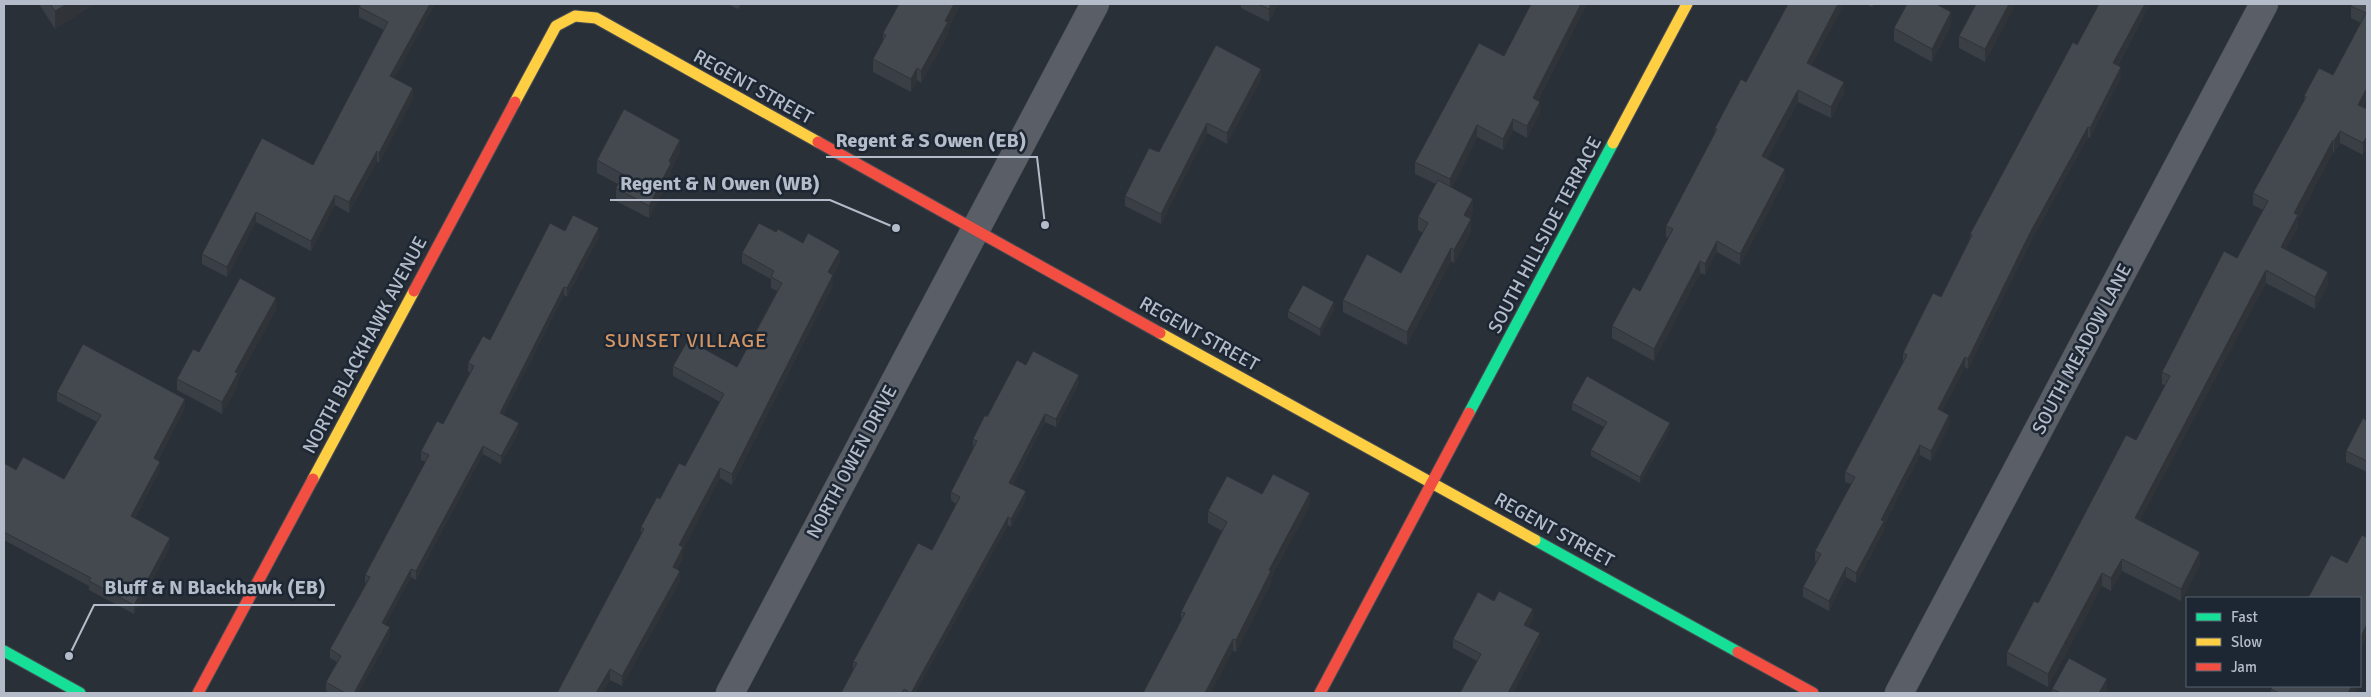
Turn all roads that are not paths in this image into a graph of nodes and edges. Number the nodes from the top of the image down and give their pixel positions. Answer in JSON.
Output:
{"nodes":[{"id":1,"x":1094,"y":4,"type":"edge"},
{"id":2,"x":1687,"y":4,"type":"edge"},
{"id":3,"x":2264,"y":4,"type":"edge"},
{"id":4,"x":570,"y":11,"type":"edge"},
{"id":5,"x":974,"y":230,"type":"junction"},
{"id":6,"x":1433,"y":482,"type":"junction"},
{"id":7,"x":4,"y":650,"type":"edge"},
{"id":8,"x":80,"y":693,"type":"edge"},
{"id":9,"x":198,"y":693,"type":"edge"},
{"id":10,"x":730,"y":693,"type":"edge"},
{"id":11,"x":1320,"y":693,"type":"edge"},
{"id":12,"x":1813,"y":693,"type":"edge"},
{"id":13,"x":1899,"y":693,"type":"edge"}],
"edges":[{"from":1,"to":5,"type":"street","name":"NORTH OWEN DRIVE"},
{"from":2,"to":6,"type":"street","name":"SOUTH HILLSIDE TERRACE"},
{"from":3,"to":13,"type":"street","name":"SOUTH MEADOW LANE"},
{"from":4,"to":5,"type":"street","name":"REGENT STREET"},
{"from":4,"to":9,"type":"street","name":"NORTH BLACKHAWK AVENUE"},
{"from":5,"to":6,"type":"street","name":"REGENT STREET"},
{"from":5,"to":10,"type":"street","name":"NORTH OWEN DRIVE"},
{"from":6,"to":11,"type":"street","name":"SOUTH HILLSIDE TERRACE"},
{"from":6,"to":12,"type":"street","name":"REGENT STREET"},
{"from":7,"to":8,"type":"street"}]}
